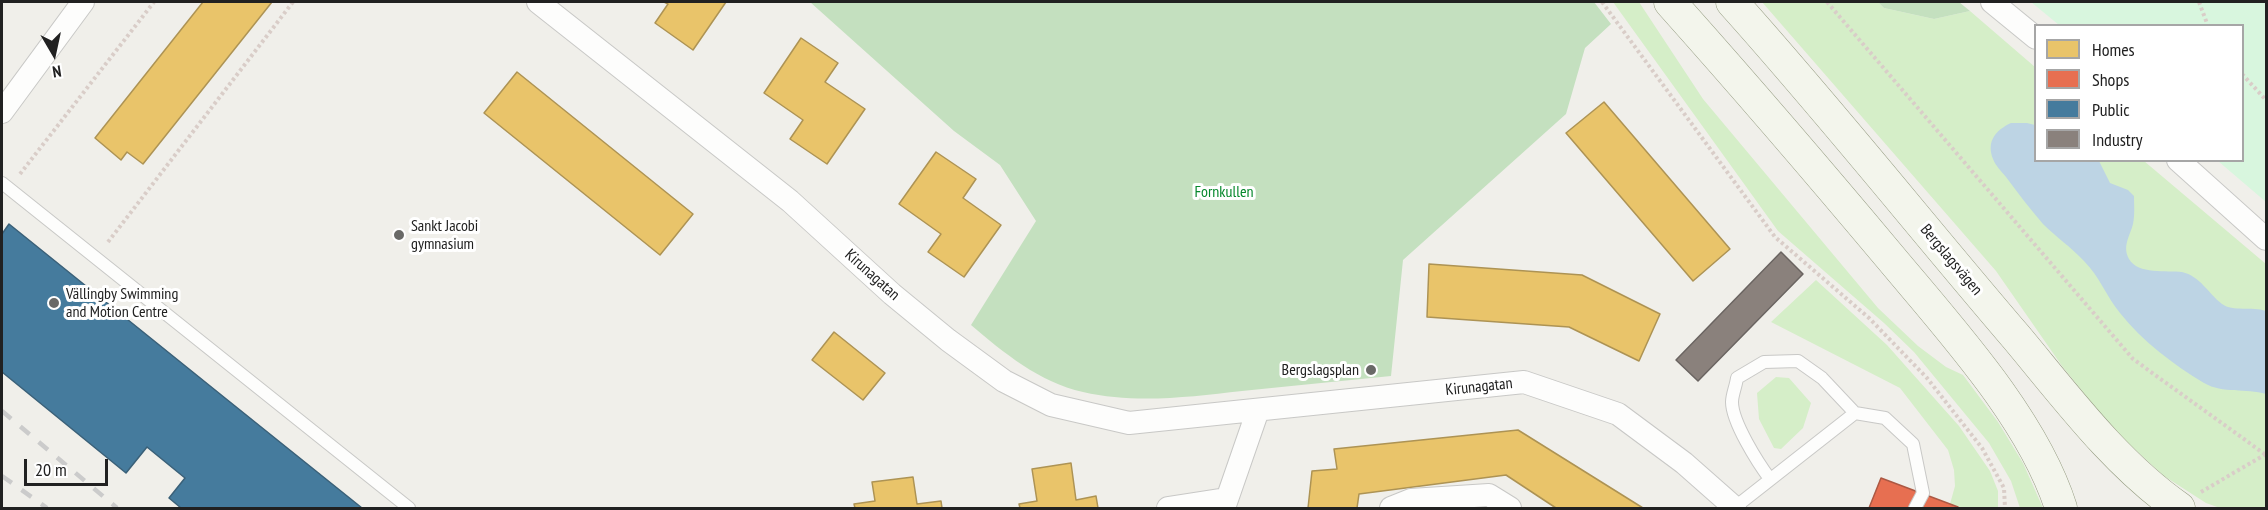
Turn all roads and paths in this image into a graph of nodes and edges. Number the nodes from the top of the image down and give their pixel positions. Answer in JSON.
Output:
{"nodes":[{"id":1,"x":83,"y":2,"type":"edge"},
{"id":2,"x":154,"y":2,"type":"edge"},
{"id":3,"x":293,"y":2,"type":"edge"},
{"id":4,"x":538,"y":2,"type":"edge"},
{"id":5,"x":1602,"y":2,"type":"edge"},
{"id":6,"x":1670,"y":2,"type":"edge"},
{"id":7,"x":1732,"y":2,"type":"edge"},
{"id":8,"x":1827,"y":2,"type":"edge"},
{"id":9,"x":1992,"y":2,"type":"edge"},
{"id":10,"x":2199,"y":2,"type":"edge"},
{"id":11,"x":2207,"y":24,"type":"edge"},
{"id":12,"x":2034,"y":36,"type":"edge"},
{"id":13,"x":2244,"y":76,"type":"edge"},
{"id":14,"x":2266,"y":100,"type":"edge"},
{"id":15,"x":2,"y":112,"type":"edge"},
{"id":16,"x":2180,"y":162,"type":"edge"},
{"id":17,"x":5,"y":186,"type":"edge"},
{"id":18,"x":2266,"y":239,"type":"edge"},
{"id":19,"x":95,"y":259,"type":"junction"},
{"id":20,"x":1258,"y":410,"type":"junction"},
{"id":21,"x":1855,"y":412,"type":"junction"},
{"id":22,"x":2266,"y":455,"type":"edge"},
{"id":23,"x":1770,"y":479,"type":"junction"},
{"id":24,"x":1225,"y":504,"type":"edge"},
{"id":25,"x":2177,"y":507,"type":"edge"},
{"id":26,"x":409,"y":508,"type":"edge"},
{"id":27,"x":1168,"y":508,"type":"edge"},
{"id":28,"x":1391,"y":508,"type":"edge"},
{"id":29,"x":1510,"y":508,"type":"edge"},
{"id":30,"x":1734,"y":508,"type":"edge"},
{"id":31,"x":1915,"y":508,"type":"edge"},
{"id":32,"x":2005,"y":508,"type":"edge"},
{"id":33,"x":2061,"y":508,"type":"edge"}],
"edges":[{"from":1,"to":15,"type":"street"},
{"from":2,"to":17,"type":"path"},
{"from":3,"to":19,"type":"path"},
{"from":4,"to":20,"type":"street","name":"Kirunagatan"},
{"from":5,"to":32,"type":"path"},
{"from":6,"to":33,"type":"main road"},
{"from":7,"to":25,"type":"main road","name":"Bergslagsvägen"},
{"from":8,"to":22,"type":"path"},
{"from":9,"to":12,"type":"street"},
{"from":10,"to":11,"type":"path"},
{"from":13,"to":14,"type":"path"},
{"from":16,"to":18,"type":"street"},
{"from":17,"to":19,"type":"lane"},
{"from":19,"to":26,"type":"lane"},
{"from":20,"to":24,"type":"street"},
{"from":20,"to":30,"type":"street","name":"Kirunagatan"},
{"from":21,"to":23,"type":"lane"},
{"from":21,"to":23,"type":"lane"},
{"from":21,"to":31,"type":"lane"},
{"from":22,"to":25,"type":"path"},
{"from":23,"to":30,"type":"lane"},
{"from":24,"to":27,"type":"street"},
{"from":28,"to":29,"type":"street"}]}
